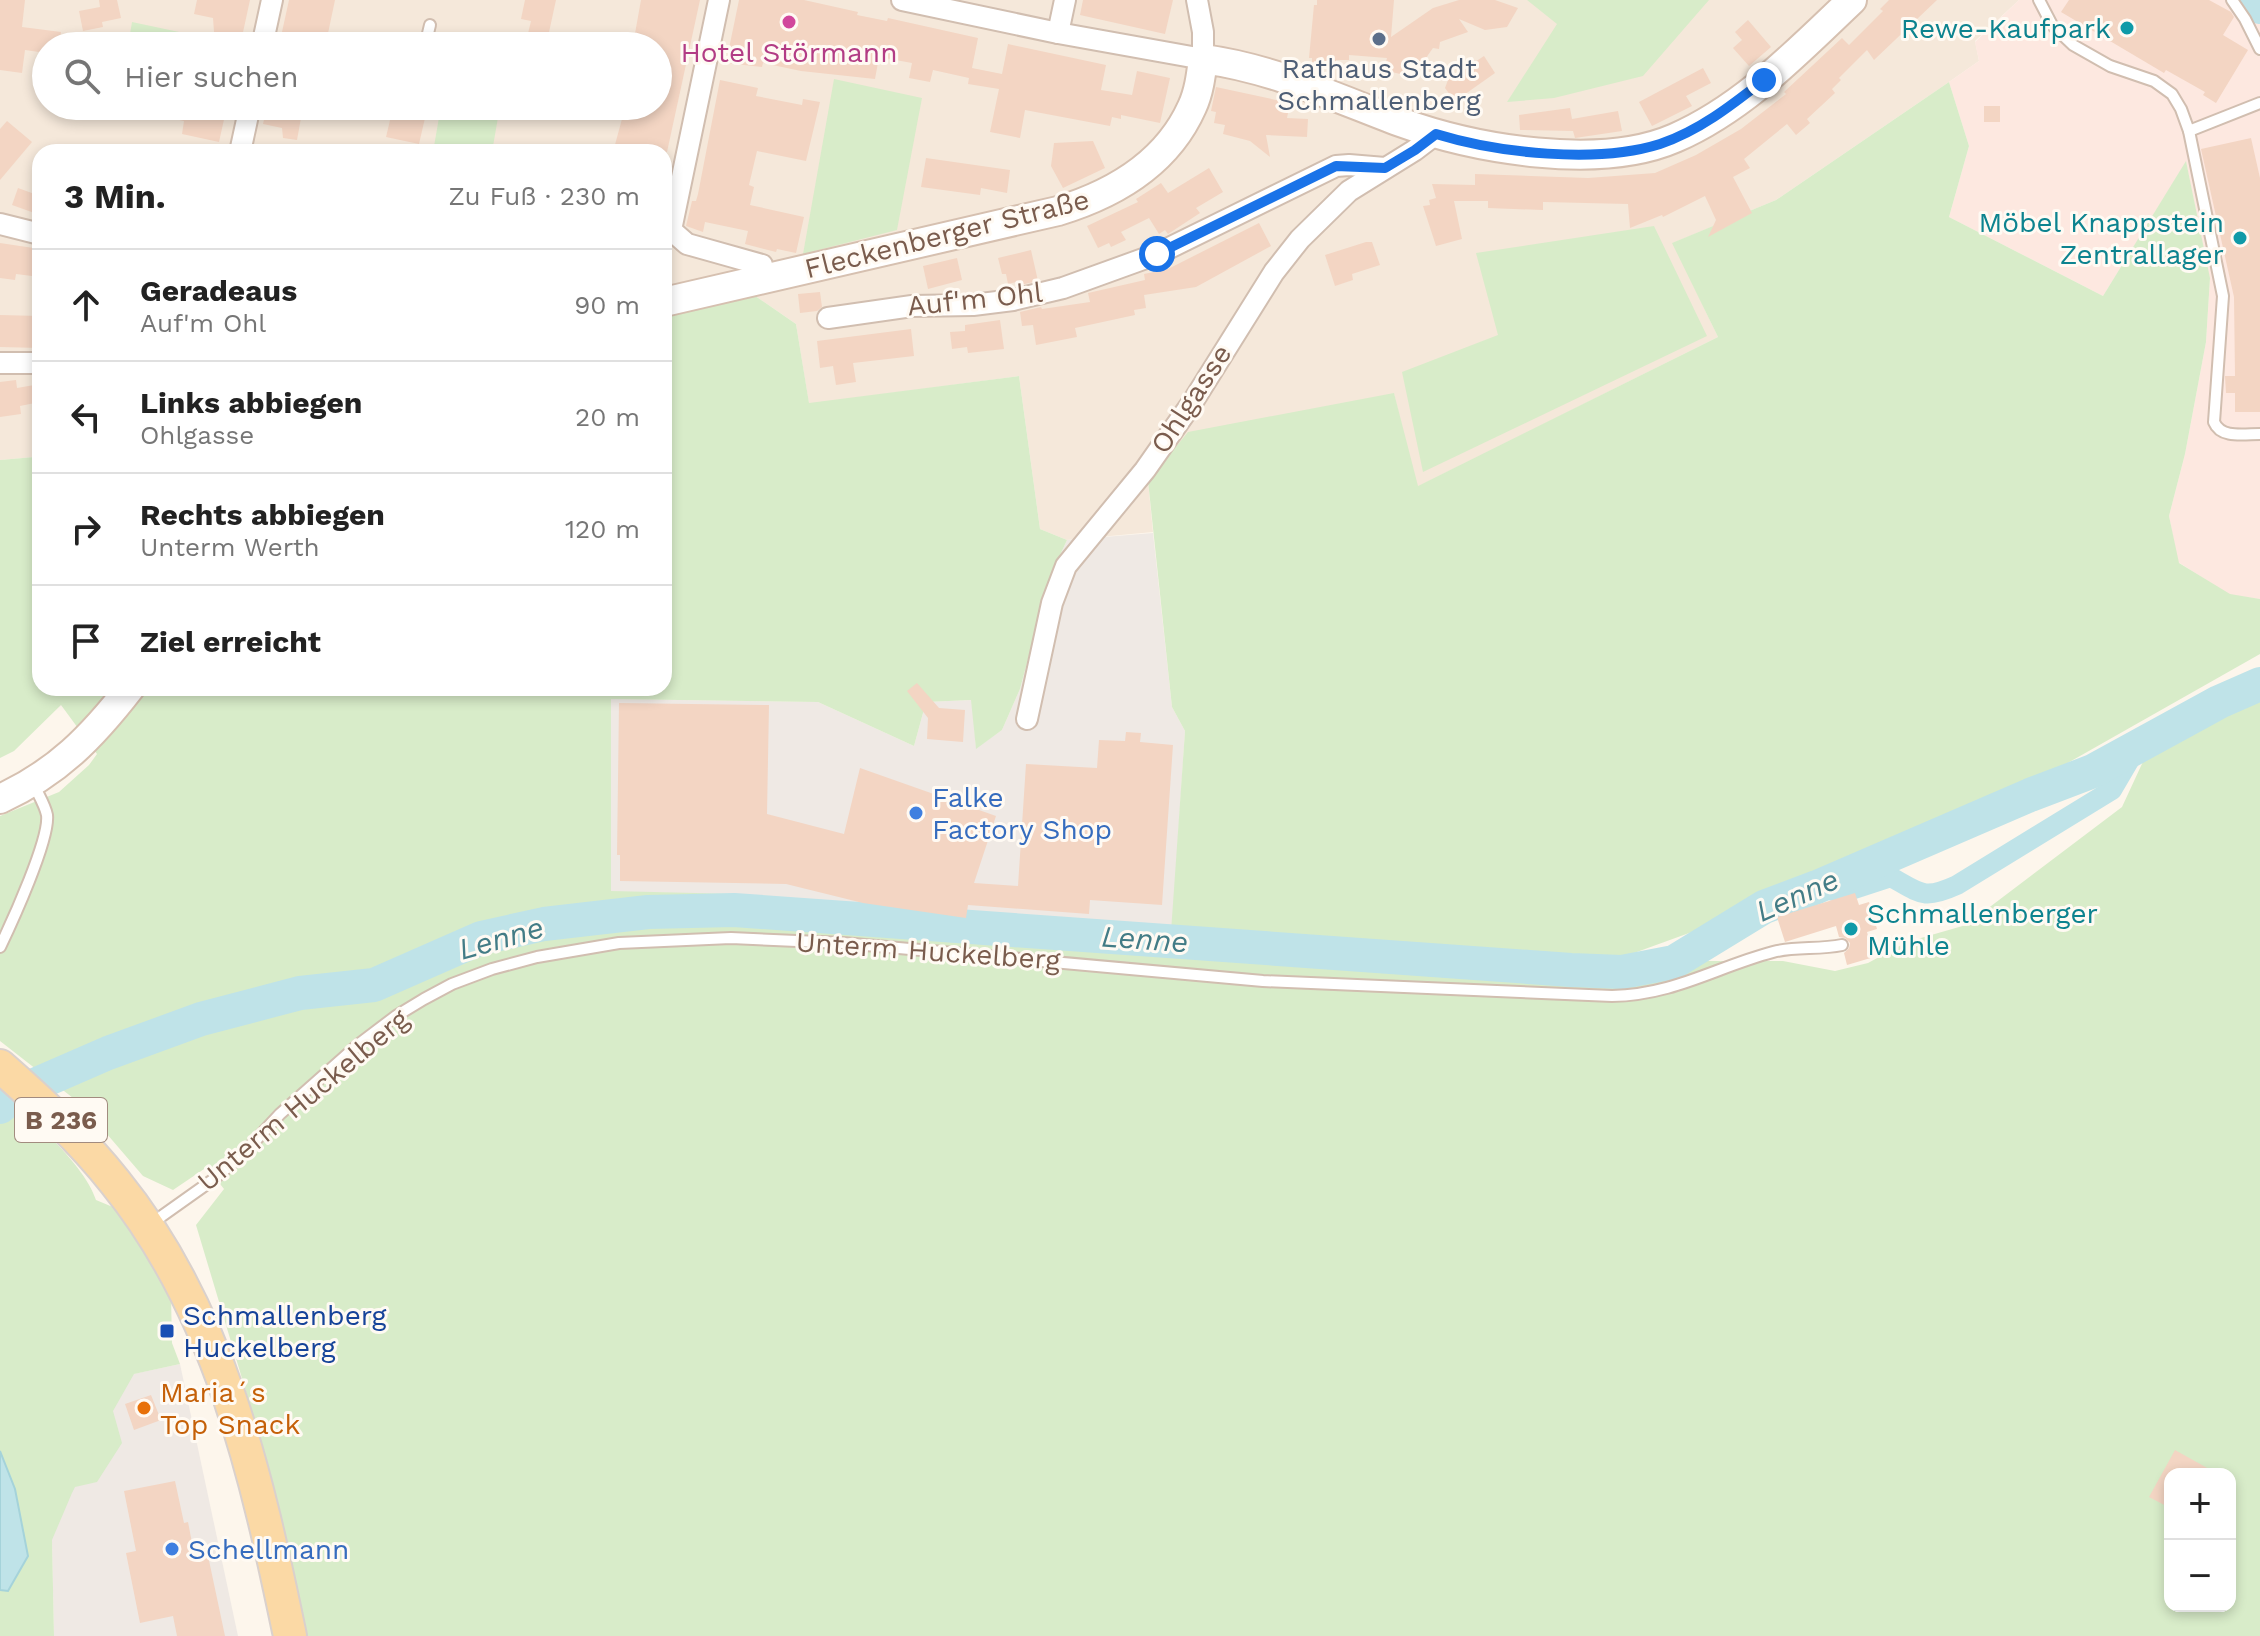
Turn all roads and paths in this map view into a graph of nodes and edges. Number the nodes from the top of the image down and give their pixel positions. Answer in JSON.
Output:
{"nodes":[{"id":1,"x":272,"y":0,"type":"edge"},
{"id":2,"x":719,"y":0,"type":"edge"},
{"id":3,"x":902,"y":0,"type":"edge"},
{"id":4,"x":1065,"y":0,"type":"edge"},
{"id":5,"x":1197,"y":0,"type":"edge"},
{"id":6,"x":1852,"y":0,"type":"edge"},
{"id":7,"x":2039,"y":0,"type":"edge"},
{"id":8,"x":2232,"y":0,"type":"edge"},
{"id":9,"x":430,"y":25,"type":"dead end"},
{"id":10,"x":265,"y":32,"type":"edge"},
{"id":11,"x":428,"y":32,"type":"edge"},
{"id":12,"x":1058,"y":33,"type":"junction"},
{"id":13,"x":2260,"y":49,"type":"edge"},
{"id":14,"x":1203,"y":59,"type":"junction"},
{"id":15,"x":2260,"y":103,"type":"edge"},
{"id":16,"x":247,"y":120,"type":"edge"},
{"id":17,"x":2189,"y":131,"type":"junction"},
{"id":18,"x":1436,"y":134,"type":"junction"},
{"id":19,"x":242,"y":144,"type":"edge"},
{"id":20,"x":1385,"y":168,"type":"junction"},
{"id":21,"x":672,"y":211,"type":"edge"},
{"id":22,"x":0,"y":224,"type":"edge"},
{"id":23,"x":32,"y":232,"type":"edge"},
{"id":24,"x":672,"y":232,"type":"edge"},
{"id":25,"x":765,"y":278,"type":"junction"},
{"id":26,"x":672,"y":300,"type":"edge"},
{"id":27,"x":828,"y":318,"type":"dead end"},
{"id":28,"x":0,"y":363,"type":"edge"},
{"id":29,"x":32,"y":363,"type":"edge"},
{"id":30,"x":2260,"y":434,"type":"edge"},
{"id":31,"x":123,"y":696,"type":"edge"},
{"id":32,"x":1027,"y":719,"type":"dead end"},
{"id":33,"x":34,"y":783,"type":"junction"},
{"id":34,"x":0,"y":799,"type":"edge"},
{"id":35,"x":1842,"y":945,"type":"dead end"},
{"id":36,"x":0,"y":947,"type":"edge"},
{"id":37,"x":0,"y":1066,"type":"edge"},
{"id":38,"x":146,"y":1226,"type":"junction"},
{"id":39,"x":290,"y":1636,"type":"edge"}],
"edges":[{"from":1,"to":10,"type":"street"},
{"from":2,"to":21,"type":"street"},
{"from":3,"to":12,"type":"street"},
{"from":4,"to":12,"type":"street"},
{"from":5,"to":14,"type":"street"},
{"from":6,"to":18,"type":"street"},
{"from":7,"to":17,"type":"lane"},
{"from":8,"to":13,"type":"lane"},
{"from":9,"to":11,"type":"lane"},
{"from":12,"to":14,"type":"street"},
{"from":14,"to":18,"type":"street"},
{"from":14,"to":25,"type":"street","name":"Fleckenberger Straße"},
{"from":15,"to":17,"type":"lane"},
{"from":16,"to":19,"type":"street"},
{"from":17,"to":30,"type":"lane"},
{"from":18,"to":20,"type":"street","name":"Ohlgasse"},
{"from":20,"to":27,"type":"street","name":"Auf'm Ohl"},
{"from":20,"to":32,"type":"street","name":"Ohlgasse"},
{"from":22,"to":23,"type":"street"},
{"from":24,"to":25,"type":"street"},
{"from":25,"to":26,"type":"street","name":"Fleckenberger Straße"},
{"from":28,"to":29,"type":"street"},
{"from":31,"to":33,"type":"street"},
{"from":33,"to":34,"type":"street"},
{"from":33,"to":36,"type":"lane"},
{"from":35,"to":38,"type":"lane","name":"Unterm Huckelberg"},
{"from":37,"to":38,"type":"main road","number":"B 236"},
{"from":38,"to":39,"type":"main road","number":"B 236"}]}
